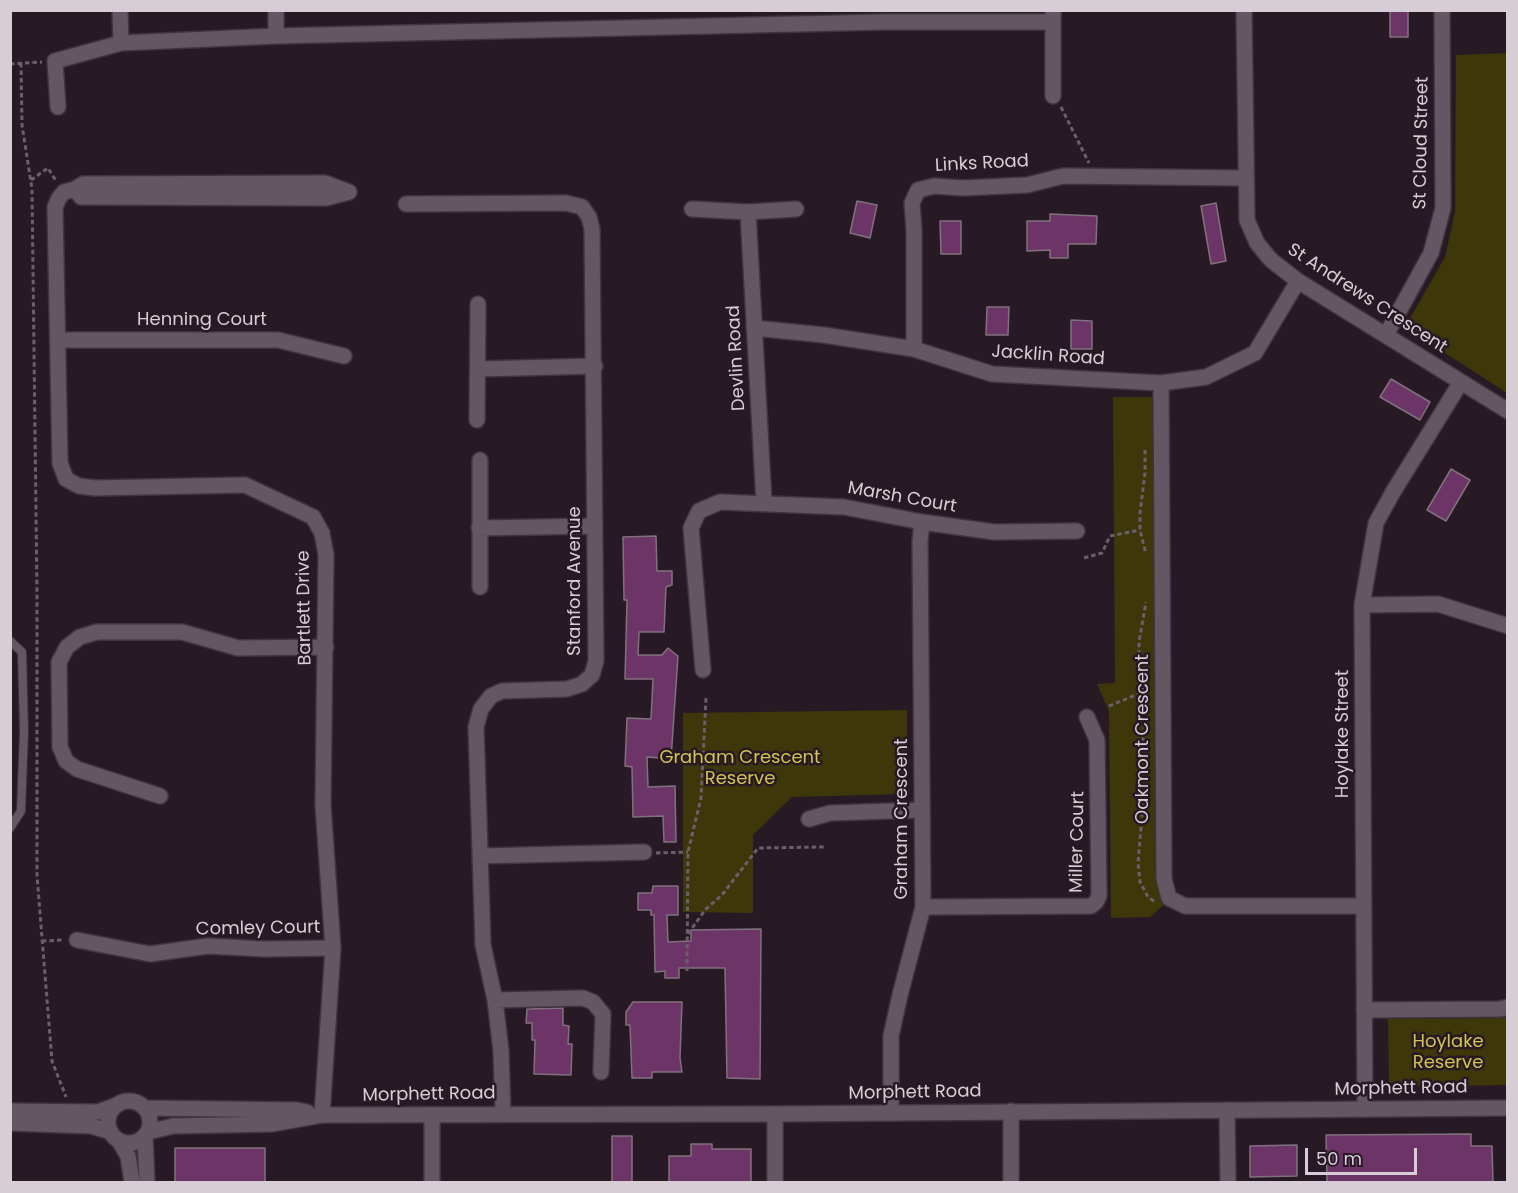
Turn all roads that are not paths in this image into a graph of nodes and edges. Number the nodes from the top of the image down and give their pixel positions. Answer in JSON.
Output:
{"nodes":[{"id":1,"x":120,"y":10,"type":"edge"},
{"id":2,"x":276,"y":10,"type":"edge"},
{"id":3,"x":1244,"y":10,"type":"edge"},
{"id":4,"x":1442,"y":10,"type":"edge"},
{"id":5,"x":883,"y":16,"type":"edge"},
{"id":6,"x":1053,"y":16,"type":"edge"},
{"id":7,"x":276,"y":36,"type":"junction"},
{"id":8,"x":121,"y":43,"type":"junction"},
{"id":9,"x":1053,"y":96,"type":"road end"},
{"id":10,"x":57,"y":107,"type":"dead end"},
{"id":11,"x":1245,"y":178,"type":"junction"},
{"id":12,"x":69,"y":191,"type":"junction"},
{"id":13,"x":406,"y":204,"type":"dead end"},
{"id":14,"x":692,"y":209,"type":"dead end"},
{"id":15,"x":796,"y":209,"type":"dead end"},
{"id":16,"x":748,"y":212,"type":"junction"},
{"id":17,"x":1298,"y":281,"type":"junction"},
{"id":18,"x":478,"y":304,"type":"dead end"},
{"id":19,"x":754,"y":328,"type":"junction"},
{"id":20,"x":1386,"y":335,"type":"junction"},
{"id":21,"x":58,"y":340,"type":"junction"},
{"id":22,"x":914,"y":349,"type":"junction"},
{"id":23,"x":344,"y":356,"type":"dead end"},
{"id":24,"x":595,"y":366,"type":"junction"},
{"id":25,"x":478,"y":369,"type":"junction"},
{"id":26,"x":1461,"y":382,"type":"junction"},
{"id":27,"x":1161,"y":383,"type":"junction"},
{"id":28,"x":1508,"y":411,"type":"edge"},
{"id":29,"x":477,"y":420,"type":"dead end"},
{"id":30,"x":480,"y":460,"type":"dead end"},
{"id":31,"x":764,"y":502,"type":"junction"},
{"id":32,"x":922,"y":522,"type":"junction"},
{"id":33,"x":595,"y":526,"type":"junction"},
{"id":34,"x":479,"y":528,"type":"junction"},
{"id":35,"x":1077,"y":531,"type":"dead end"},
{"id":36,"x":480,"y":587,"type":"dead end"},
{"id":37,"x":1362,"y":605,"type":"junction"},
{"id":38,"x":1508,"y":626,"type":"edge"},
{"id":39,"x":10,"y":641,"type":"edge"},
{"id":40,"x":326,"y":647,"type":"junction"},
{"id":41,"x":704,"y":670,"type":"dead end"},
{"id":42,"x":1088,"y":717,"type":"dead end"},
{"id":43,"x":160,"y":796,"type":"dead end"},
{"id":44,"x":922,"y":810,"type":"junction"},
{"id":45,"x":809,"y":819,"type":"dead end"},
{"id":46,"x":10,"y":828,"type":"edge"},
{"id":47,"x":650,"y":852,"type":"road end"},
{"id":48,"x":480,"y":856,"type":"junction"},
{"id":49,"x":1363,"y":906,"type":"junction"},
{"id":50,"x":923,"y":907,"type":"junction"},
{"id":51,"x":77,"y":940,"type":"road end"},
{"id":52,"x":333,"y":948,"type":"junction"},
{"id":53,"x":495,"y":999,"type":"junction"},
{"id":54,"x":1508,"y":1007,"type":"edge"},
{"id":55,"x":1364,"y":1010,"type":"junction"},
{"id":56,"x":601,"y":1072,"type":"dead end"},
{"id":57,"x":117,"y":1105,"type":"junction"},
{"id":58,"x":146,"y":1108,"type":"junction"},
{"id":59,"x":1508,"y":1108,"type":"edge"},
{"id":60,"x":1227,"y":1110,"type":"junction"},
{"id":61,"x":1365,"y":1110,"type":"junction"},
{"id":62,"x":12,"y":1111,"type":"edge"},
{"id":63,"x":1011,"y":1111,"type":"junction"},
{"id":64,"x":891,"y":1113,"type":"junction"},
{"id":65,"x":503,"y":1114,"type":"junction"},
{"id":66,"x":775,"y":1114,"type":"junction"},
{"id":67,"x":322,"y":1115,"type":"junction"},
{"id":68,"x":432,"y":1115,"type":"junction"},
{"id":69,"x":147,"y":1134,"type":"junction"},
{"id":70,"x":115,"y":1136,"type":"junction"},
{"id":71,"x":132,"y":1182,"type":"edge"},
{"id":72,"x":147,"y":1182,"type":"edge"},
{"id":73,"x":432,"y":1182,"type":"edge"},
{"id":74,"x":774,"y":1182,"type":"edge"},
{"id":75,"x":1011,"y":1182,"type":"edge"},
{"id":76,"x":1228,"y":1182,"type":"edge"}],
"edges":[{"from":1,"to":8,"type":"street"},
{"from":2,"to":7,"type":"street"},
{"from":3,"to":11,"type":"street","name":"St Andrews Crescent"},
{"from":4,"to":20,"type":"street","name":"St Cloud Street"},
{"from":5,"to":6,"type":"street"},
{"from":5,"to":7,"type":"street"},
{"from":6,"to":9,"type":"street"},
{"from":7,"to":8,"type":"street"},
{"from":8,"to":10,"type":"street"},
{"from":11,"to":17,"type":"street","name":"St Andrews Crescent"},
{"from":11,"to":22,"type":"street","name":"Links Road"},
{"from":12,"to":12,"type":"street"},
{"from":12,"to":21,"type":"street","name":"Bartlett Drive"},
{"from":13,"to":24,"type":"street","name":"Stanford Avenue"},
{"from":14,"to":16,"type":"street"},
{"from":15,"to":16,"type":"street"},
{"from":16,"to":19,"type":"street","name":"Devlin Road"},
{"from":17,"to":20,"type":"street","name":"St Andrews Crescent"},
{"from":17,"to":27,"type":"street","name":"Jacklin Road"},
{"from":18,"to":25,"type":"street"},
{"from":19,"to":22,"type":"street","name":"Jacklin Road"},
{"from":19,"to":31,"type":"street","name":"Devlin Road"},
{"from":20,"to":26,"type":"street","name":"St Andrews Crescent"},
{"from":21,"to":23,"type":"street","name":"Henning Court"},
{"from":21,"to":40,"type":"street","name":"Bartlett Drive"},
{"from":22,"to":27,"type":"street","name":"Jacklin Road"},
{"from":24,"to":25,"type":"street"},
{"from":24,"to":33,"type":"street","name":"Stanford Avenue"},
{"from":25,"to":29,"type":"street"},
{"from":26,"to":28,"type":"street","name":"St Andrews Crescent"},
{"from":26,"to":37,"type":"street","name":"Hoylake Street"},
{"from":27,"to":49,"type":"street","name":"Oakmont Crescent"},
{"from":30,"to":34,"type":"street"},
{"from":31,"to":32,"type":"street","name":"Marsh Court"},
{"from":31,"to":41,"type":"street","name":"Marsh Court"},
{"from":32,"to":35,"type":"street","name":"Marsh Court"},
{"from":32,"to":44,"type":"street","name":"Graham Crescent"},
{"from":33,"to":34,"type":"street"},
{"from":33,"to":48,"type":"street","name":"Stanford Avenue"},
{"from":34,"to":36,"type":"street"},
{"from":37,"to":38,"type":"street"},
{"from":37,"to":49,"type":"street","name":"Hoylake Street"},
{"from":39,"to":46,"type":"lane"},
{"from":40,"to":43,"type":"street"},
{"from":40,"to":52,"type":"street","name":"Bartlett Drive"},
{"from":42,"to":50,"type":"street","name":"Miller Court"},
{"from":44,"to":45,"type":"street"},
{"from":44,"to":50,"type":"street","name":"Graham Crescent"},
{"from":47,"to":48,"type":"street"},
{"from":48,"to":53,"type":"street","name":"Stanford Avenue"},
{"from":49,"to":55,"type":"street","name":"Hoylake Street"},
{"from":50,"to":64,"type":"street","name":"Graham Crescent"},
{"from":51,"to":52,"type":"street","name":"Comley Court"},
{"from":52,"to":67,"type":"street","name":"Bartlett Drive"},
{"from":53,"to":56,"type":"street"},
{"from":53,"to":65,"type":"street","name":"Stanford Avenue"},
{"from":54,"to":55,"type":"street"},
{"from":55,"to":61,"type":"street","name":"Hoylake Street"},
{"from":57,"to":58,"type":"street"},
{"from":57,"to":62,"type":"street"},
{"from":57,"to":70,"type":"street"},
{"from":58,"to":67,"type":"street","name":"Morphett Road"},
{"from":58,"to":69,"type":"street"},
{"from":59,"to":61,"type":"street","name":"Morphett Road"},
{"from":60,"to":61,"type":"street","name":"Morphett Road"},
{"from":60,"to":63,"type":"street","name":"Morphett Road"},
{"from":60,"to":76,"type":"street"},
{"from":62,"to":70,"type":"street"},
{"from":63,"to":64,"type":"street","name":"Morphett Road"},
{"from":63,"to":75,"type":"street"},
{"from":64,"to":66,"type":"street","name":"Morphett Road"},
{"from":65,"to":66,"type":"street","name":"Morphett Road"},
{"from":65,"to":68,"type":"street","name":"Morphett Road"},
{"from":66,"to":74,"type":"street"},
{"from":67,"to":68,"type":"street","name":"Morphett Road"},
{"from":67,"to":69,"type":"street","name":"Morphett Road"},
{"from":68,"to":73,"type":"street"},
{"from":69,"to":70,"type":"street"},
{"from":69,"to":72,"type":"street"},
{"from":70,"to":71,"type":"street"}]}
